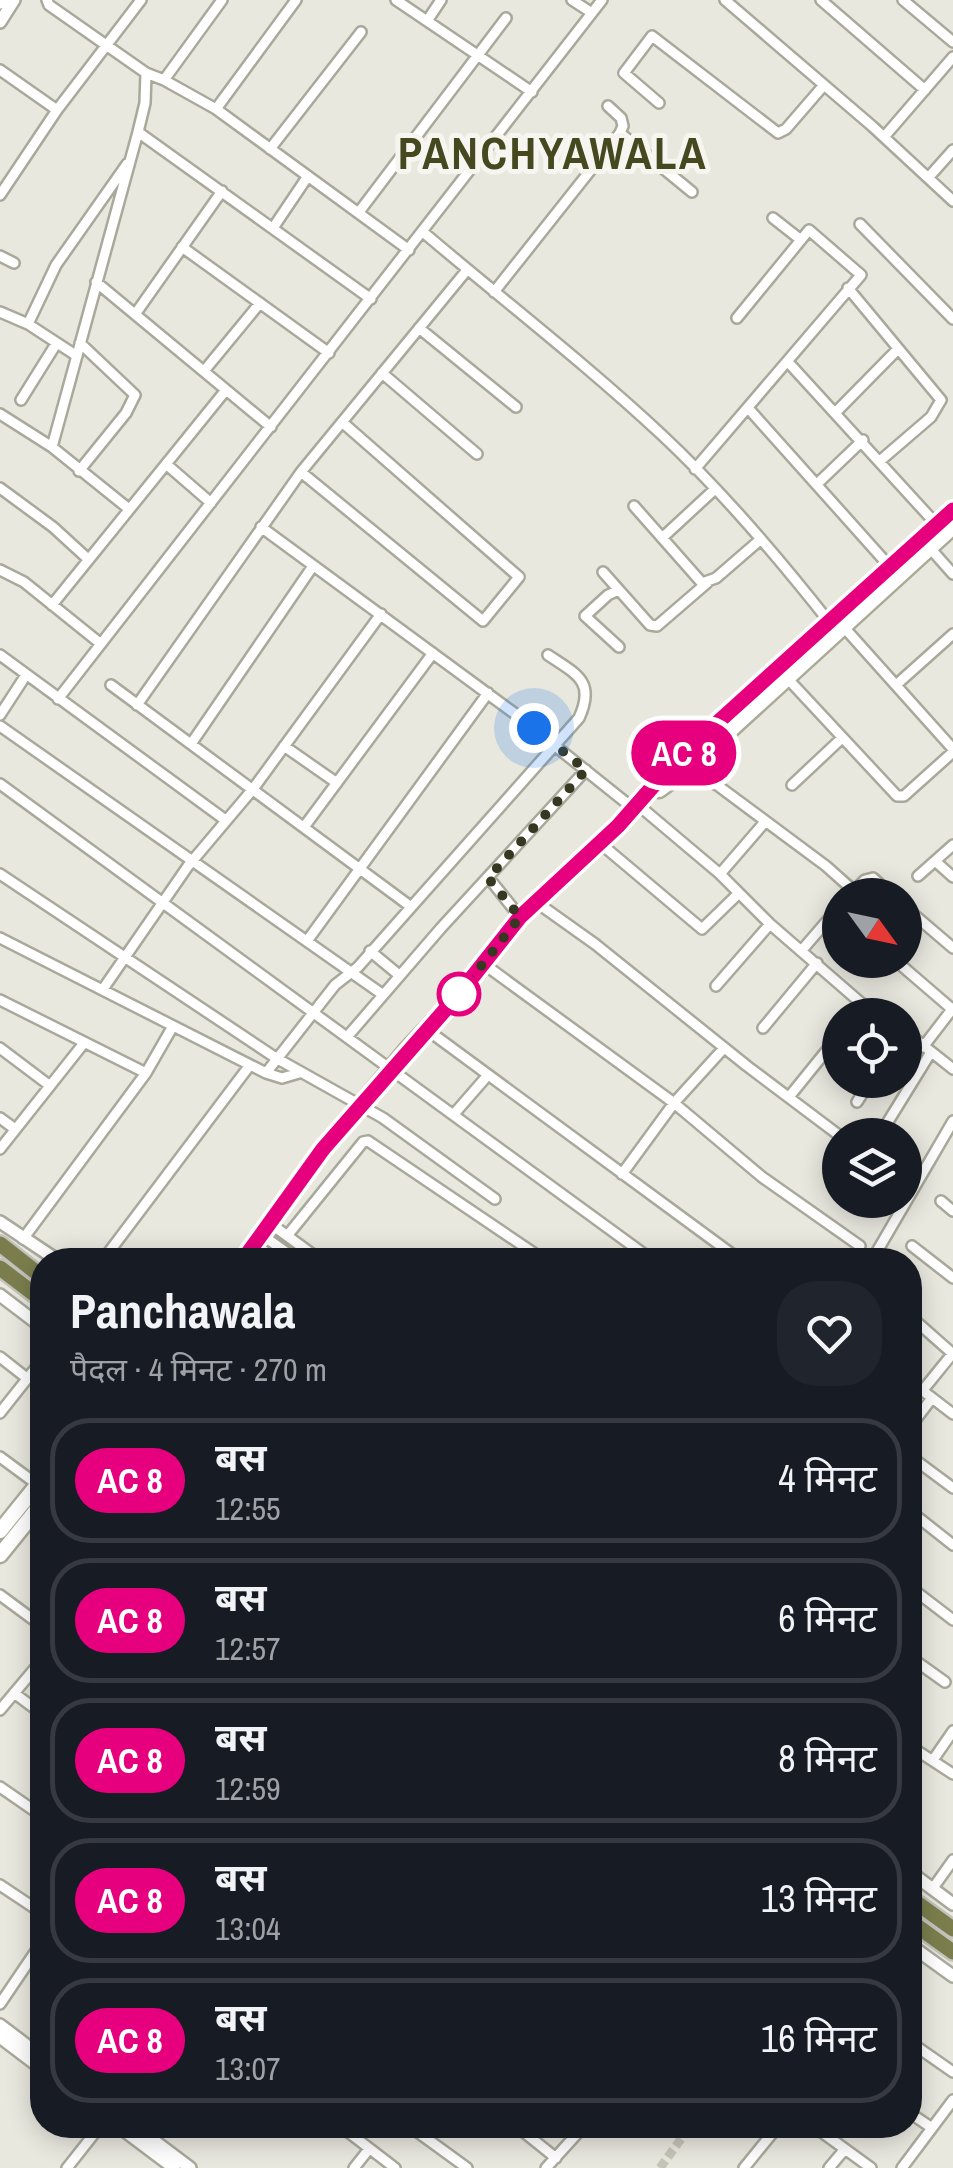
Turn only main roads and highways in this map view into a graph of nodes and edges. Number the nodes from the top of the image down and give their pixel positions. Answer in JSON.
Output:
{"nodes":[{"id":1,"x":953,"y":510,"type":"edge"},
{"id":2,"x":945,"y":526,"type":"edge"},
{"id":3,"x":837,"y":622,"type":"junction"},
{"id":4,"x":636,"y":807,"type":"junction"},
{"id":5,"x":0,"y":1244,"type":"edge"},
{"id":6,"x":252,"y":1248,"type":"edge"},
{"id":7,"x":30,"y":1267,"type":"edge"},
{"id":8,"x":0,"y":1268,"type":"edge"},
{"id":9,"x":30,"y":1291,"type":"edge"},
{"id":10,"x":30,"y":1497,"type":"edge"},
{"id":11,"x":30,"y":1518,"type":"edge"},
{"id":12,"x":0,"y":1531,"type":"edge"},
{"id":13,"x":0,"y":1555,"type":"edge"},
{"id":14,"x":922,"y":1907,"type":"edge"},
{"id":15,"x":953,"y":1929,"type":"edge"},
{"id":16,"x":922,"y":1930,"type":"edge"},
{"id":17,"x":953,"y":1952,"type":"edge"}],
"edges":[{"from":1,"to":2,"type":"main road"},
{"from":2,"to":3,"type":"main road"},
{"from":2,"to":3,"type":"main road"},
{"from":3,"to":4,"type":"main road"},
{"from":3,"to":4,"type":"main road"},
{"from":4,"to":6,"type":"main road"},
{"from":5,"to":7,"type":"highway"},
{"from":8,"to":9,"type":"highway"},
{"from":10,"to":12,"type":"main road"},
{"from":11,"to":13,"type":"main road"},
{"from":14,"to":15,"type":"highway"},
{"from":16,"to":17,"type":"highway"}]}
